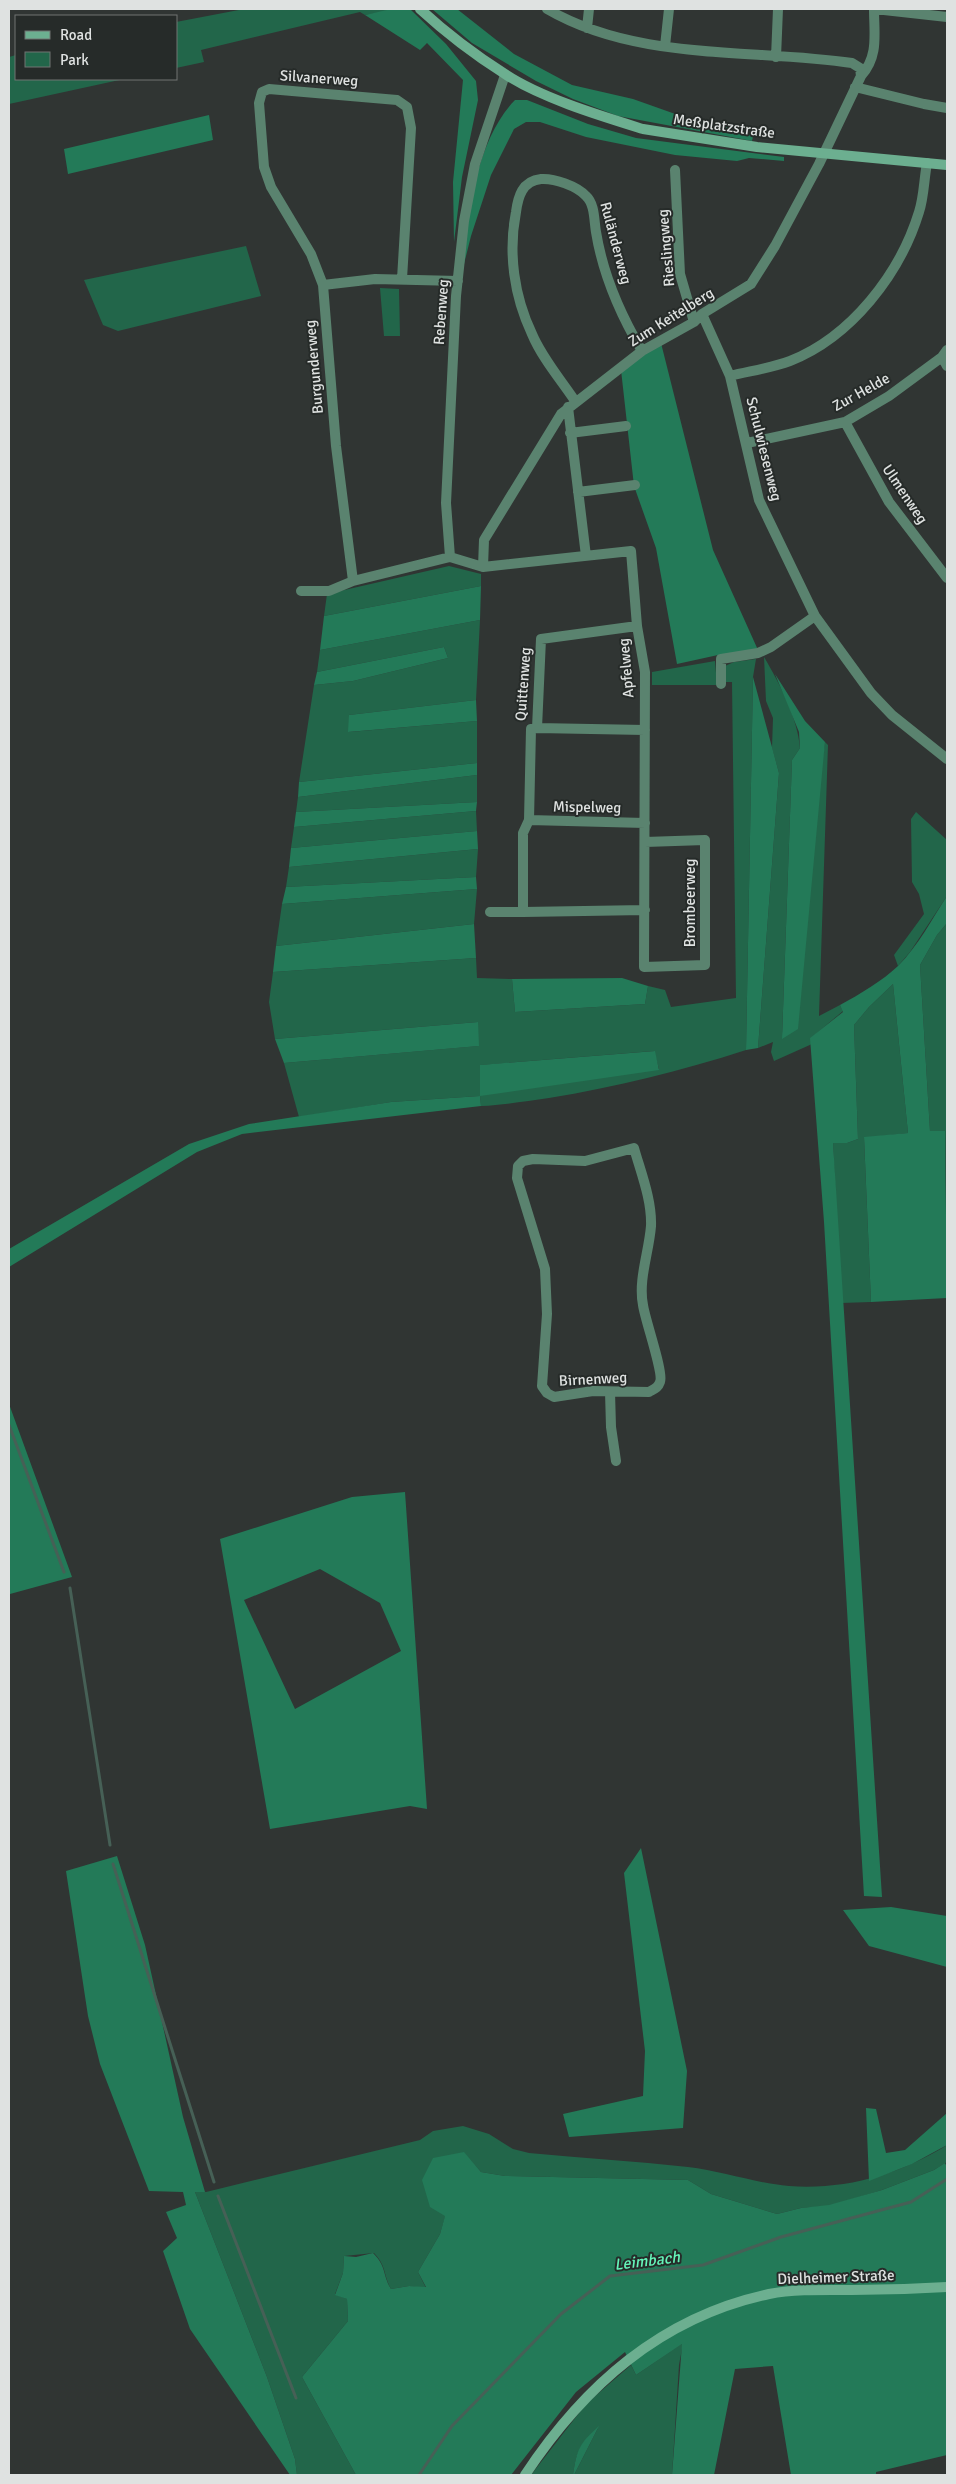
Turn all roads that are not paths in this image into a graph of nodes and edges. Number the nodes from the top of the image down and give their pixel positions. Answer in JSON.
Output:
{"nodes":[{"id":1,"x":420,"y":9,"type":"edge"},
{"id":2,"x":548,"y":9,"type":"edge"},
{"id":3,"x":589,"y":9,"type":"edge"},
{"id":4,"x":668,"y":9,"type":"edge"},
{"id":5,"x":778,"y":9,"type":"edge"},
{"id":6,"x":874,"y":9,"type":"edge"},
{"id":7,"x":947,"y":17,"type":"edge"},
{"id":8,"x":587,"y":28,"type":"junction"},
{"id":9,"x":665,"y":46,"type":"junction"},
{"id":10,"x":776,"y":56,"type":"junction"},
{"id":11,"x":505,"y":75,"type":"junction"},
{"id":12,"x":861,"y":76,"type":"junction"},
{"id":13,"x":856,"y":87,"type":"junction"},
{"id":14,"x":947,"y":108,"type":"edge"},
{"id":15,"x":825,"y":152,"type":"junction"},
{"id":16,"x":927,"y":163,"type":"junction"},
{"id":17,"x":947,"y":165,"type":"edge"},
{"id":18,"x":675,"y":170,"type":"dead end"},
{"id":19,"x":402,"y":279,"type":"junction"},
{"id":20,"x":458,"y":281,"type":"junction"},
{"id":21,"x":323,"y":285,"type":"junction"},
{"id":22,"x":702,"y":314,"type":"junction"},
{"id":23,"x":694,"y":322,"type":"junction"},
{"id":24,"x":642,"y":352,"type":"junction"},
{"id":25,"x":945,"y":358,"type":"edge"},
{"id":26,"x":730,"y":376,"type":"junction"},
{"id":27,"x":572,"y":404,"type":"junction"},
{"id":28,"x":845,"y":422,"type":"junction"},
{"id":29,"x":626,"y":426,"type":"dead end"},
{"id":30,"x":570,"y":433,"type":"junction"},
{"id":31,"x":747,"y":443,"type":"junction"},
{"id":32,"x":635,"y":485,"type":"dead end"},
{"id":33,"x":578,"y":492,"type":"junction"},
{"id":34,"x":586,"y":556,"type":"junction"},
{"id":35,"x":450,"y":557,"type":"junction"},
{"id":36,"x":482,"y":567,"type":"junction"},
{"id":37,"x":947,"y":578,"type":"edge"},
{"id":38,"x":353,"y":581,"type":"junction"},
{"id":39,"x":301,"y":591,"type":"dead end"},
{"id":40,"x":815,"y":616,"type":"junction"},
{"id":41,"x":637,"y":626,"type":"junction"},
{"id":42,"x":721,"y":684,"type":"dead end"},
{"id":43,"x":537,"y":728,"type":"junction"},
{"id":44,"x":645,"y":730,"type":"junction"},
{"id":45,"x":947,"y":759,"type":"edge"},
{"id":46,"x":529,"y":820,"type":"junction"},
{"id":47,"x":645,"y":823,"type":"junction"},
{"id":48,"x":645,"y":842,"type":"junction"},
{"id":49,"x":644,"y":910,"type":"junction"},
{"id":50,"x":490,"y":912,"type":"dead end"},
{"id":51,"x":523,"y":912,"type":"junction"},
{"id":52,"x":644,"y":966,"type":"joint"},
{"id":53,"x":610,"y":1392,"type":"junction"},
{"id":54,"x":616,"y":1460,"type":"dead end"},
{"id":55,"x":947,"y":2287,"type":"edge"},
{"id":56,"x":525,"y":2475,"type":"edge"}],
"edges":[{"from":1,"to":11,"type":"main road","name":"Meßplatzstraße"},
{"from":2,"to":8,"type":"street"},
{"from":3,"to":8,"type":"street"},
{"from":4,"to":9,"type":"street"},
{"from":5,"to":10,"type":"street"},
{"from":6,"to":7,"type":"street"},
{"from":6,"to":12,"type":"street","name":"Zum Keitelberg"},
{"from":8,"to":9,"type":"street"},
{"from":9,"to":10,"type":"street"},
{"from":10,"to":12,"type":"street"},
{"from":11,"to":15,"type":"main road","name":"Meßplatzstraße"},
{"from":11,"to":20,"type":"street","name":"Rebenweg"},
{"from":12,"to":13,"type":"street","name":"Zum Keitelberg"},
{"from":13,"to":14,"type":"street"},
{"from":13,"to":15,"type":"street","name":"Zum Keitelberg"},
{"from":15,"to":16,"type":"main road","name":"Meßplatzstraße"},
{"from":15,"to":22,"type":"street","name":"Zum Keitelberg"},
{"from":16,"to":17,"type":"main road","name":"Meßplatzstraße"},
{"from":16,"to":26,"type":"street"},
{"from":18,"to":23,"type":"street","name":"Rieslingweg"},
{"from":19,"to":20,"type":"street"},
{"from":19,"to":21,"type":"street"},
{"from":19,"to":21,"type":"street","name":"Silvanerweg"},
{"from":20,"to":35,"type":"street","name":"Rebenweg"},
{"from":21,"to":38,"type":"street","name":"Burgunderweg"},
{"from":22,"to":23,"type":"street","name":"Zum Keitelberg"},
{"from":22,"to":26,"type":"street","name":"Schulwiesenweg"},
{"from":23,"to":24,"type":"street","name":"Zum Keitelberg"},
{"from":24,"to":27,"type":"street","name":"Zum Keitelberg"},
{"from":24,"to":27,"type":"street","name":"Ruländerweg"},
{"from":25,"to":28,"type":"street","name":"Zur Helde"},
{"from":26,"to":31,"type":"street","name":"Schulwiesenweg"},
{"from":27,"to":30,"type":"street"},
{"from":27,"to":36,"type":"street","name":"Zum Keitelberg"},
{"from":28,"to":31,"type":"street","name":"Zur Helde"},
{"from":28,"to":37,"type":"street","name":"Ulmenweg"},
{"from":29,"to":30,"type":"street"},
{"from":30,"to":33,"type":"street"},
{"from":31,"to":40,"type":"street","name":"Schulwiesenweg"},
{"from":32,"to":33,"type":"street"},
{"from":33,"to":34,"type":"street"},
{"from":34,"to":36,"type":"street","name":"Apfelweg"},
{"from":34,"to":41,"type":"street","name":"Apfelweg"},
{"from":35,"to":36,"type":"street","name":"Apfelweg"},
{"from":35,"to":38,"type":"street"},
{"from":38,"to":39,"type":"street"},
{"from":40,"to":42,"type":"street"},
{"from":40,"to":45,"type":"street","name":"Schulwiesenweg"},
{"from":41,"to":43,"type":"street","name":"Quittenweg"},
{"from":41,"to":44,"type":"street","name":"Apfelweg"},
{"from":43,"to":44,"type":"street"},
{"from":43,"to":46,"type":"street","name":"Quittenweg"},
{"from":44,"to":47,"type":"street","name":"Apfelweg"},
{"from":46,"to":47,"type":"street","name":"Mispelweg"},
{"from":46,"to":51,"type":"street","name":"Quittenweg"},
{"from":47,"to":48,"type":"street","name":"Apfelweg"},
{"from":48,"to":49,"type":"street","name":"Apfelweg"},
{"from":48,"to":52,"type":"street","name":"Brombeerweg"},
{"from":49,"to":51,"type":"street"},
{"from":49,"to":52,"type":"street","name":"Apfelweg"},
{"from":50,"to":51,"type":"street"},
{"from":53,"to":53,"type":"street","name":"Birnenweg"},
{"from":53,"to":54,"type":"street"},
{"from":55,"to":56,"type":"main road","name":"Dielheimer Straße"}]}
